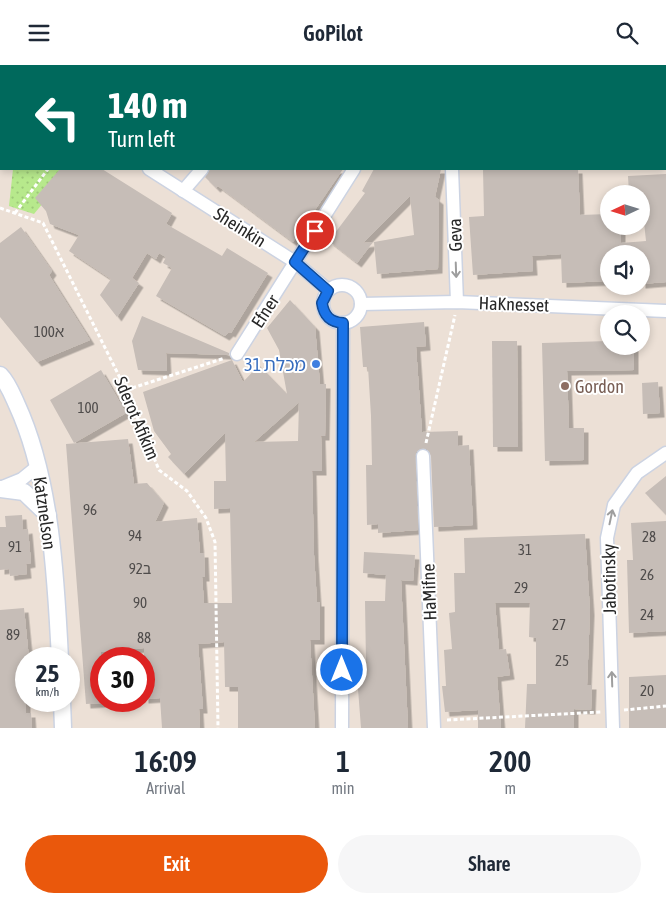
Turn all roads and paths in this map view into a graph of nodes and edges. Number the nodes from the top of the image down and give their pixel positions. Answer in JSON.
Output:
{"nodes":[{"id":1,"x":47,"y":170,"type":"edge"},
{"id":2,"x":151,"y":170,"type":"edge"},
{"id":3,"x":201,"y":170,"type":"edge"},
{"id":4,"x":353,"y":170,"type":"edge"},
{"id":5,"x":452,"y":170,"type":"edge"},
{"id":6,"x":183,"y":191,"type":"junction"},
{"id":7,"x":0,"y":208,"type":"edge"},
{"id":8,"x":15,"y":213,"type":"junction"},
{"id":9,"x":295,"y":262,"type":"junction"},
{"id":10,"x":328,"y":291,"type":"junction"},
{"id":11,"x":458,"y":302,"type":"junction"},
{"id":12,"x":361,"y":304,"type":"junction"},
{"id":13,"x":666,"y":311,"type":"edge"},
{"id":14,"x":343,"y":323,"type":"junction"},
{"id":15,"x":237,"y":353,"type":"joint"},
{"id":16,"x":0,"y":375,"type":"edge"},
{"id":17,"x":126,"y":390,"type":"junction"},
{"id":18,"x":666,"y":453,"type":"edge"},
{"id":19,"x":424,"y":456,"type":"joint"},
{"id":20,"x":38,"y":466,"type":"junction"},
{"id":21,"x":0,"y":488,"type":"edge"},
{"id":22,"x":48,"y":515,"type":"junction"},
{"id":23,"x":59,"y":647,"type":"edge"},
{"id":24,"x":666,"y":706,"type":"edge"},
{"id":25,"x":62,"y":712,"type":"edge"},
{"id":26,"x":613,"y":712,"type":"junction"},
{"id":27,"x":434,"y":725,"type":"edge"},
{"id":28,"x":63,"y":728,"type":"edge"},
{"id":29,"x":218,"y":728,"type":"edge"},
{"id":30,"x":342,"y":728,"type":"edge"},
{"id":31,"x":613,"y":728,"type":"edge"}],
"edges":[{"from":1,"to":8,"type":"path"},
{"from":2,"to":6,"type":"street","name":"Sheinkin"},
{"from":3,"to":6,"type":"street"},
{"from":4,"to":9,"type":"street","name":"Efner"},
{"from":5,"to":11,"type":"street","name":"Geva","one_way":true},
{"from":6,"to":9,"type":"street","name":"Sheinkin"},
{"from":7,"to":8,"type":"path"},
{"from":8,"to":17,"type":"path","name":"Sderot Afikim"},
{"from":9,"to":10,"type":"street","name":"Sheinkin"},
{"from":9,"to":15,"type":"street","name":"Efner"},
{"from":10,"to":12,"type":"street"},
{"from":10,"to":14,"type":"street"},
{"from":11,"to":12,"type":"street","name":"HaKnesset"},
{"from":11,"to":13,"type":"street","name":"HaKnesset"},
{"from":11,"to":19,"type":"path"},
{"from":12,"to":14,"type":"street"},
{"from":14,"to":30,"type":"street"},
{"from":15,"to":17,"type":"path"},
{"from":16,"to":20,"type":"street","name":"Katznelson"},
{"from":17,"to":29,"type":"path","name":"Sderot Afikim"},
{"from":26,"to":18,"type":"street","name":"Jabotinsky","one_way":true},
{"from":19,"to":27,"type":"street","name":"HaMifne"},
{"from":20,"to":21,"type":"street"},
{"from":20,"to":22,"type":"street","name":"Katznelson"},
{"from":21,"to":22,"type":"street"},
{"from":22,"to":23,"type":"street","name":"Katznelson"},
{"from":24,"to":26,"type":"path"},
{"from":25,"to":28,"type":"street"},
{"from":26,"to":27,"type":"path"},
{"from":26,"to":31,"type":"street","name":"Jabotinsky"}]}
